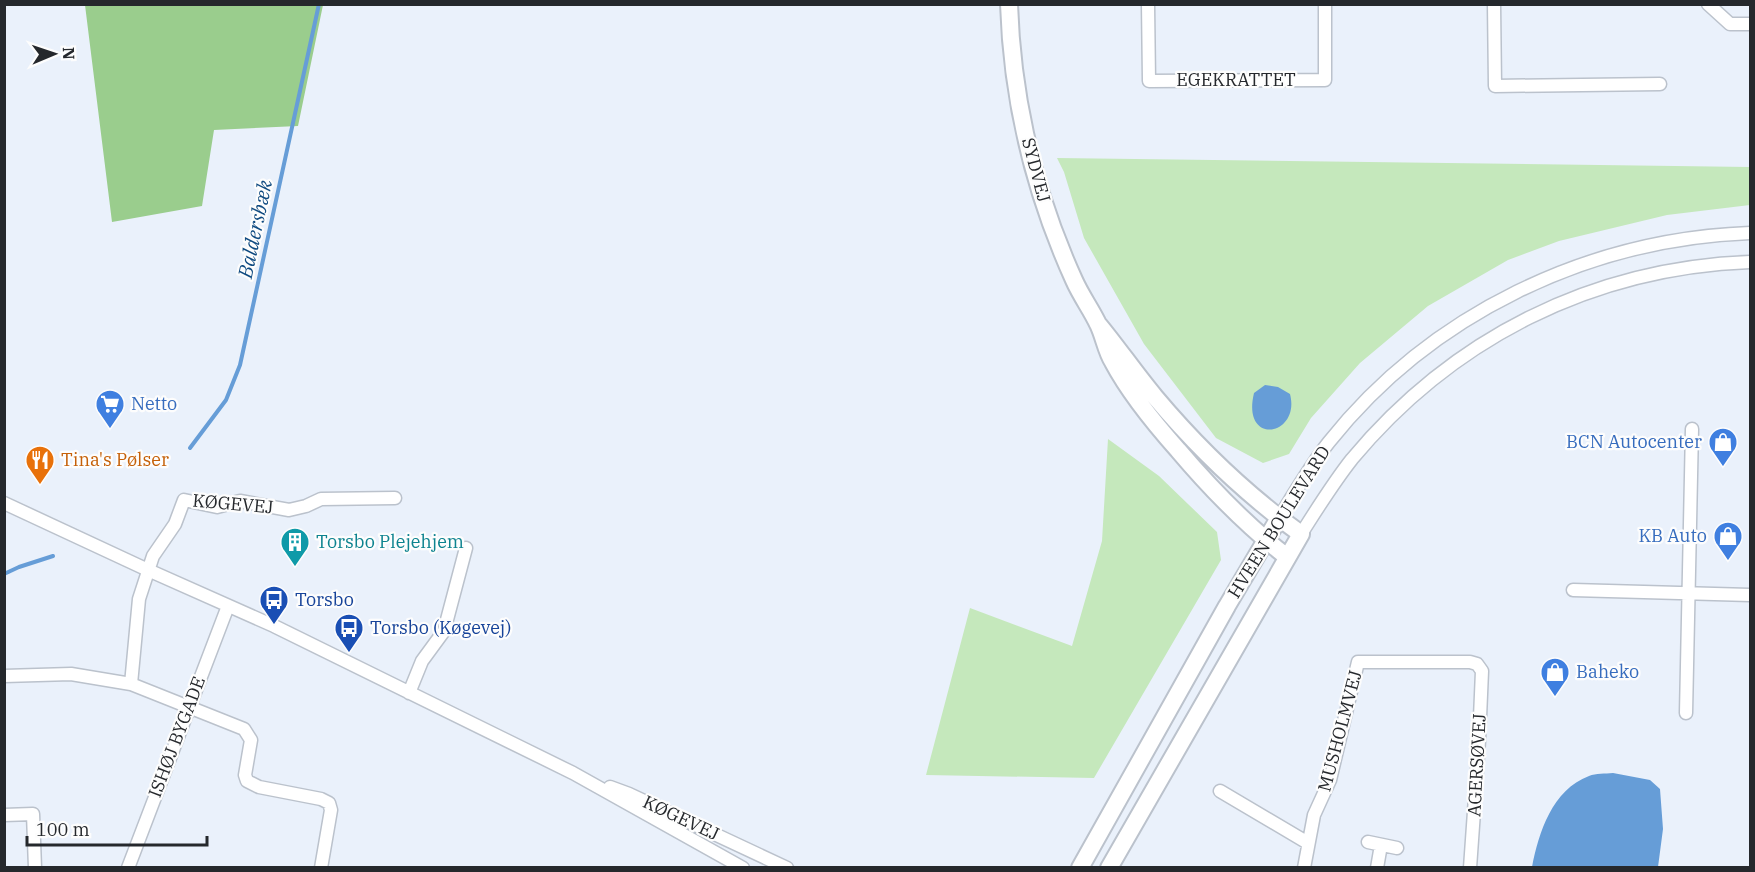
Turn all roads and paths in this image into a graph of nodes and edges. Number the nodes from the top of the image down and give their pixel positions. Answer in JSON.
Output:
{"nodes":[{"id":1,"x":1009,"y":4,"type":"edge"},
{"id":2,"x":1148,"y":4,"type":"edge"},
{"id":3,"x":1325,"y":4,"type":"edge"},
{"id":4,"x":1494,"y":4,"type":"edge"},
{"id":5,"x":1708,"y":4,"type":"edge"},
{"id":6,"x":1750,"y":24,"type":"edge"},
{"id":7,"x":1660,"y":84,"type":"dead end"},
{"id":8,"x":1750,"y":233,"type":"edge"},
{"id":9,"x":1750,"y":262,"type":"edge"},
{"id":10,"x":1098,"y":325,"type":"junction"},
{"id":11,"x":1692,"y":429,"type":"dead end"},
{"id":12,"x":395,"y":498,"type":"dead end"},
{"id":13,"x":4,"y":503,"type":"edge"},
{"id":14,"x":1278,"y":518,"type":"junction"},
{"id":15,"x":1301,"y":534,"type":"junction"},
{"id":16,"x":1264,"y":540,"type":"junction"},
{"id":17,"x":466,"y":548,"type":"dead end"},
{"id":18,"x":1287,"y":557,"type":"junction"},
{"id":19,"x":148,"y":570,"type":"junction"},
{"id":20,"x":1573,"y":590,"type":"dead end"},
{"id":21,"x":1688,"y":594,"type":"junction"},
{"id":22,"x":1750,"y":595,"type":"edge"},
{"id":23,"x":228,"y":606,"type":"junction"},
{"id":24,"x":1477,"y":664,"type":"joint"},
{"id":25,"x":4,"y":676,"type":"edge"},
{"id":26,"x":131,"y":684,"type":"junction"},
{"id":27,"x":409,"y":693,"type":"junction"},
{"id":28,"x":188,"y":708,"type":"junction"},
{"id":29,"x":1686,"y":713,"type":"dead end"},
{"id":30,"x":573,"y":773,"type":"junction"},
{"id":31,"x":1220,"y":791,"type":"dead end"},
{"id":32,"x":4,"y":815,"type":"edge"},
{"id":33,"x":1368,"y":842,"type":"dead end"},
{"id":34,"x":1308,"y":843,"type":"junction"},
{"id":35,"x":1382,"y":845,"type":"junction"},
{"id":36,"x":1397,"y":848,"type":"dead end"},
{"id":37,"x":35,"y":867,"type":"edge"},
{"id":38,"x":128,"y":867,"type":"edge"},
{"id":39,"x":321,"y":867,"type":"edge"},
{"id":40,"x":743,"y":867,"type":"edge"},
{"id":41,"x":787,"y":867,"type":"edge"},
{"id":42,"x":1080,"y":867,"type":"edge"},
{"id":43,"x":1110,"y":867,"type":"edge"},
{"id":44,"x":1304,"y":867,"type":"edge"},
{"id":45,"x":1377,"y":867,"type":"edge"},
{"id":46,"x":1470,"y":867,"type":"edge"}],
"edges":[{"from":1,"to":10,"type":"main road","name":"SYDVEJ"},
{"from":2,"to":3,"type":"street","name":"EGEKRATTET"},
{"from":4,"to":7,"type":"street"},
{"from":5,"to":6,"type":"street"},
{"from":8,"to":14,"type":"street","name":"HVEEN BOULEVARD"},
{"from":9,"to":15,"type":"street","name":"HVEEN BOULEVARD"},
{"from":10,"to":14,"type":"main road","name":"SYDVEJ"},
{"from":10,"to":16,"type":"main road","name":"SYDVEJ"},
{"from":11,"to":21,"type":"street"},
{"from":12,"to":19,"type":"street","name":"KØGEVEJ"},
{"from":13,"to":19,"type":"street","name":"KØGEVEJ"},
{"from":14,"to":15,"type":"main road","name":"SYDVEJ"},
{"from":14,"to":16,"type":"main road","name":"HVEEN BOULEVARD"},
{"from":15,"to":18,"type":"main road","name":"HVEEN BOULEVARD"},
{"from":16,"to":18,"type":"main road","name":"SYDVEJ"},
{"from":16,"to":42,"type":"main road","name":"HVEEN BOULEVARD"},
{"from":17,"to":27,"type":"street"},
{"from":18,"to":43,"type":"main road","name":"HVEEN BOULEVARD"},
{"from":19,"to":23,"type":"street","name":"KØGEVEJ"},
{"from":19,"to":26,"type":"street"},
{"from":20,"to":21,"type":"street"},
{"from":21,"to":22,"type":"street"},
{"from":21,"to":29,"type":"street"},
{"from":23,"to":27,"type":"street","name":"KØGEVEJ"},
{"from":23,"to":28,"type":"street","name":"ISHØJ BYGADE"},
{"from":24,"to":34,"type":"street","name":"MUSHOLMVEJ"},
{"from":24,"to":46,"type":"street","name":"AGERSØVEJ"},
{"from":25,"to":26,"type":"street"},
{"from":26,"to":28,"type":"street"},
{"from":27,"to":30,"type":"street","name":"KØGEVEJ"},
{"from":28,"to":38,"type":"street","name":"ISHØJ BYGADE"},
{"from":28,"to":39,"type":"street"},
{"from":30,"to":40,"type":"street","name":"KØGEVEJ"},
{"from":30,"to":41,"type":"street","name":"KØGEVEJ"},
{"from":31,"to":34,"type":"street"},
{"from":32,"to":37,"type":"street"},
{"from":33,"to":35,"type":"street"},
{"from":34,"to":44,"type":"street","name":"MUSHOLMVEJ"},
{"from":35,"to":36,"type":"street"},
{"from":35,"to":45,"type":"street"}]}
